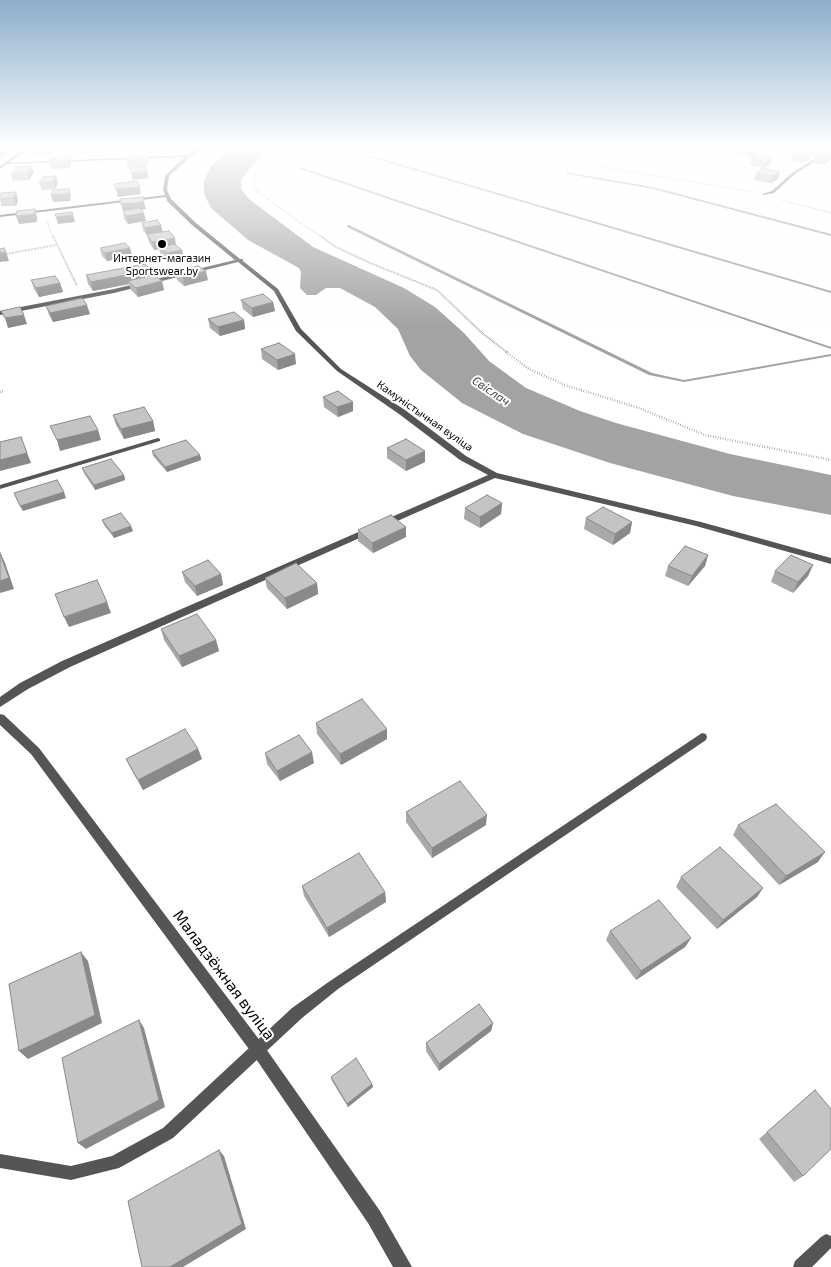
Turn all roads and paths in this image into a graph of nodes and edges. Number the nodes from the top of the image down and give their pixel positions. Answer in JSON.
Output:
{"nodes":[{"id":1,"x":75,"y":207,"type":"edge"},
{"id":2,"x":177,"y":207,"type":"edge"},
{"id":3,"x":280,"y":207,"type":"edge"},
{"id":4,"x":810,"y":207,"type":"edge"},
{"id":5,"x":43,"y":211,"type":"junction"},
{"id":6,"x":831,"y":213,"type":"edge"},
{"id":7,"x":0,"y":216,"type":"edge"},
{"id":8,"x":56,"y":245,"type":"junction"},
{"id":9,"x":6,"y":254,"type":"edge"},
{"id":10,"x":241,"y":260,"type":"junction"},
{"id":11,"x":84,"y":297,"type":"junction"},
{"id":12,"x":0,"y":313,"type":"edge"},
{"id":13,"x":4,"y":391,"type":"dead end"},
{"id":14,"x":0,"y":392,"type":"edge"},
{"id":15,"x":158,"y":440,"type":"dead end"},
{"id":16,"x":831,"y":460,"type":"edge"},
{"id":17,"x":494,"y":475,"type":"junction"},
{"id":18,"x":0,"y":487,"type":"edge"},
{"id":19,"x":831,"y":561,"type":"edge"},
{"id":20,"x":0,"y":703,"type":"edge"},
{"id":21,"x":0,"y":718,"type":"edge"},
{"id":22,"x":702,"y":737,"type":"dead end"},
{"id":23,"x":259,"y":1051,"type":"junction"},
{"id":24,"x":0,"y":1161,"type":"edge"},
{"id":25,"x":826,"y":1242,"type":"dead end"},
{"id":26,"x":403,"y":1267,"type":"edge"},
{"id":27,"x":800,"y":1267,"type":"edge"}],
"edges":[{"from":1,"to":5,"type":"street"},
{"from":2,"to":10,"type":"street","name":"Камуністычная вуліца"},
{"from":3,"to":16,"type":"path"},
{"from":4,"to":6,"type":"path"},
{"from":5,"to":7,"type":"street"},
{"from":5,"to":8,"type":"path"},
{"from":8,"to":9,"type":"path"},
{"from":8,"to":11,"type":"path"},
{"from":10,"to":11,"type":"street"},
{"from":10,"to":17,"type":"street","name":"Камуністычная вуліца"},
{"from":11,"to":12,"type":"street"},
{"from":13,"to":14,"type":"path"},
{"from":15,"to":18,"type":"lane"},
{"from":17,"to":19,"type":"street","name":"Камуністычная вуліца"},
{"from":17,"to":20,"type":"street"},
{"from":21,"to":23,"type":"street","name":"Маладзёжная вуліца"},
{"from":22,"to":23,"type":"lane"},
{"from":23,"to":24,"type":"lane"},
{"from":23,"to":26,"type":"street","name":"Маладзёжная вуліца"},
{"from":25,"to":27,"type":"lane"}]}
